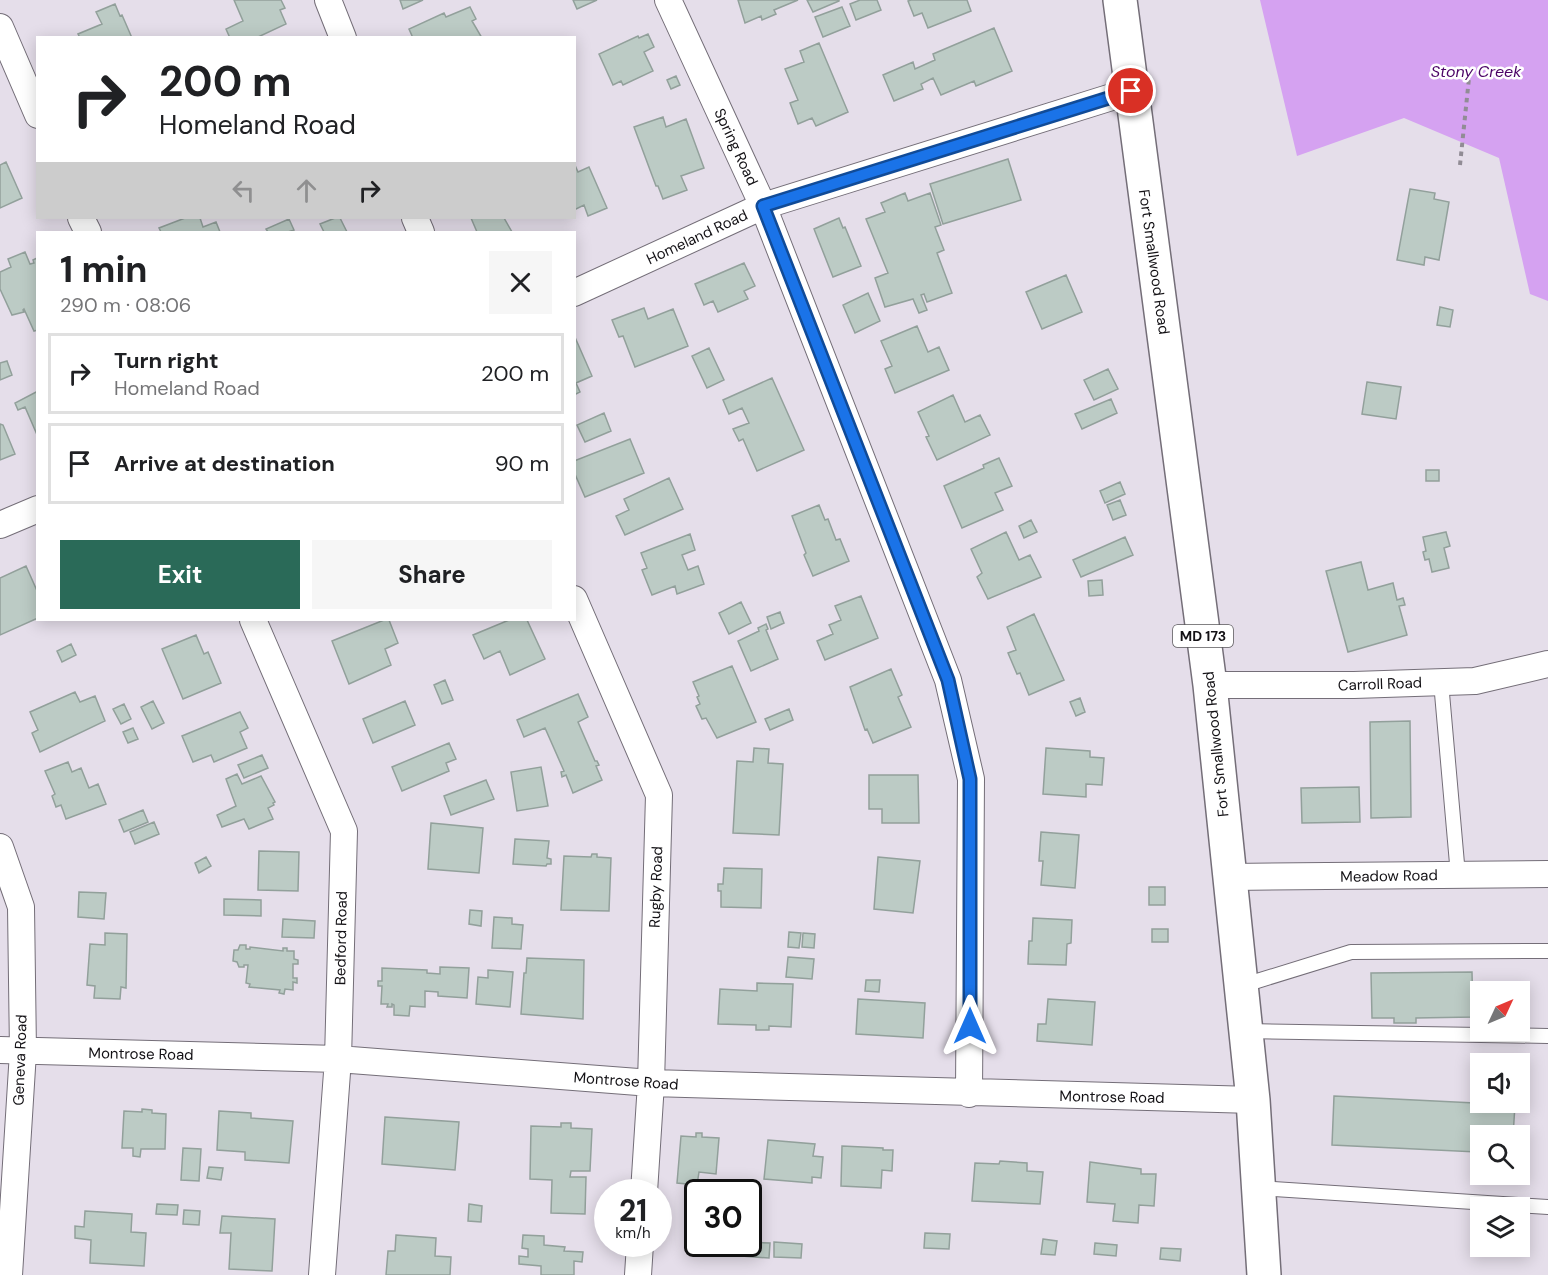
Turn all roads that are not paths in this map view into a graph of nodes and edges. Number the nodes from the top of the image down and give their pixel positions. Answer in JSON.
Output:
{"nodes":[{"id":1,"x":328,"y":0,"type":"edge"},
{"id":2,"x":668,"y":0,"type":"edge"},
{"id":3,"x":1120,"y":0,"type":"edge"},
{"id":4,"x":0,"y":27,"type":"edge"},
{"id":5,"x":342,"y":36,"type":"edge"},
{"id":6,"x":1131,"y":91,"type":"junction"},
{"id":7,"x":36,"y":110,"type":"edge"},
{"id":8,"x":763,"y":206,"type":"junction"},
{"id":9,"x":576,"y":292,"type":"edge"},
{"id":10,"x":36,"y":510,"type":"edge"},
{"id":11,"x":0,"y":525,"type":"edge"},
{"id":12,"x":576,"y":604,"type":"edge"},
{"id":13,"x":253,"y":621,"type":"edge"},
{"id":14,"x":1548,"y":664,"type":"edge"},
{"id":15,"x":1441,"y":682,"type":"junction"},
{"id":16,"x":1210,"y":685,"type":"junction"},
{"id":17,"x":0,"y":848,"type":"edge"},
{"id":18,"x":1548,"y":874,"type":"edge"},
{"id":19,"x":1458,"y":875,"type":"junction"},
{"id":20,"x":1230,"y":877,"type":"junction"},
{"id":21,"x":1548,"y":951,"type":"edge"},
{"id":22,"x":1241,"y":986,"type":"junction"},
{"id":23,"x":1246,"y":1031,"type":"junction"},
{"id":24,"x":1548,"y":1036,"type":"edge"},
{"id":25,"x":11,"y":1051,"type":"edge"},
{"id":26,"x":338,"y":1059,"type":"junction"},
{"id":27,"x":651,"y":1083,"type":"junction"},
{"id":28,"x":969,"y":1094,"type":"junction"},
{"id":29,"x":1252,"y":1100,"type":"junction"},
{"id":30,"x":645,"y":1179,"type":"edge"},
{"id":31,"x":1258,"y":1188,"type":"junction"},
{"id":32,"x":1548,"y":1207,"type":"edge"},
{"id":33,"x":639,"y":1257,"type":"edge"},
{"id":34,"x":9,"y":1275,"type":"edge"},
{"id":35,"x":322,"y":1275,"type":"edge"},
{"id":36,"x":638,"y":1275,"type":"edge"},
{"id":37,"x":1264,"y":1275,"type":"edge"}],
"edges":[{"from":1,"to":5,"type":"street"},
{"from":2,"to":8,"type":"street","name":"Spring Road"},
{"from":3,"to":6,"type":"main road","name":"Fort Smallwood Road","number":"MD 173"},
{"from":4,"to":7,"type":"street"},
{"from":6,"to":8,"type":"street","name":"Homeland Road"},
{"from":6,"to":16,"type":"main road","name":"Fort Smallwood Road","number":"MD 173"},
{"from":8,"to":9,"type":"street","name":"Homeland Road"},
{"from":8,"to":28,"type":"street","name":"Spring Road"},
{"from":10,"to":11,"type":"street"},
{"from":12,"to":27,"type":"street","name":"Rugby Road"},
{"from":13,"to":26,"type":"street","name":"Bedford Road"},
{"from":14,"to":15,"type":"street","name":"Carroll Road"},
{"from":15,"to":16,"type":"street","name":"Carroll Road"},
{"from":15,"to":19,"type":"lane"},
{"from":16,"to":20,"type":"main road","name":"Fort Smallwood Road","number":"MD 173"},
{"from":17,"to":25,"type":"street","name":"Geneva Road"},
{"from":18,"to":19,"type":"street","name":"Meadow Road"},
{"from":19,"to":20,"type":"street","name":"Meadow Road"},
{"from":20,"to":22,"type":"main road","name":"Fort Smallwood Road","number":"MD 173"},
{"from":21,"to":22,"type":"lane"},
{"from":22,"to":23,"type":"main road","name":"Fort Smallwood Road","number":"MD 173"},
{"from":23,"to":24,"type":"lane"},
{"from":23,"to":29,"type":"main road","name":"Fort Smallwood Road","number":"MD 173"},
{"from":25,"to":26,"type":"street","name":"Montrose Road"},
{"from":25,"to":34,"type":"street","name":"Geneva Road"},
{"from":26,"to":27,"type":"street","name":"Montrose Road"},
{"from":26,"to":35,"type":"street","name":"Bedford Road"},
{"from":27,"to":28,"type":"street","name":"Montrose Road"},
{"from":27,"to":30,"type":"street","name":"Rugby Road"},
{"from":28,"to":29,"type":"street","name":"Montrose Road"},
{"from":29,"to":31,"type":"main road","name":"Fort Smallwood Road","number":"MD 173"},
{"from":31,"to":32,"type":"lane"},
{"from":31,"to":37,"type":"main road","name":"Fort Smallwood Road","number":"MD 173"},
{"from":33,"to":36,"type":"street"}]}
